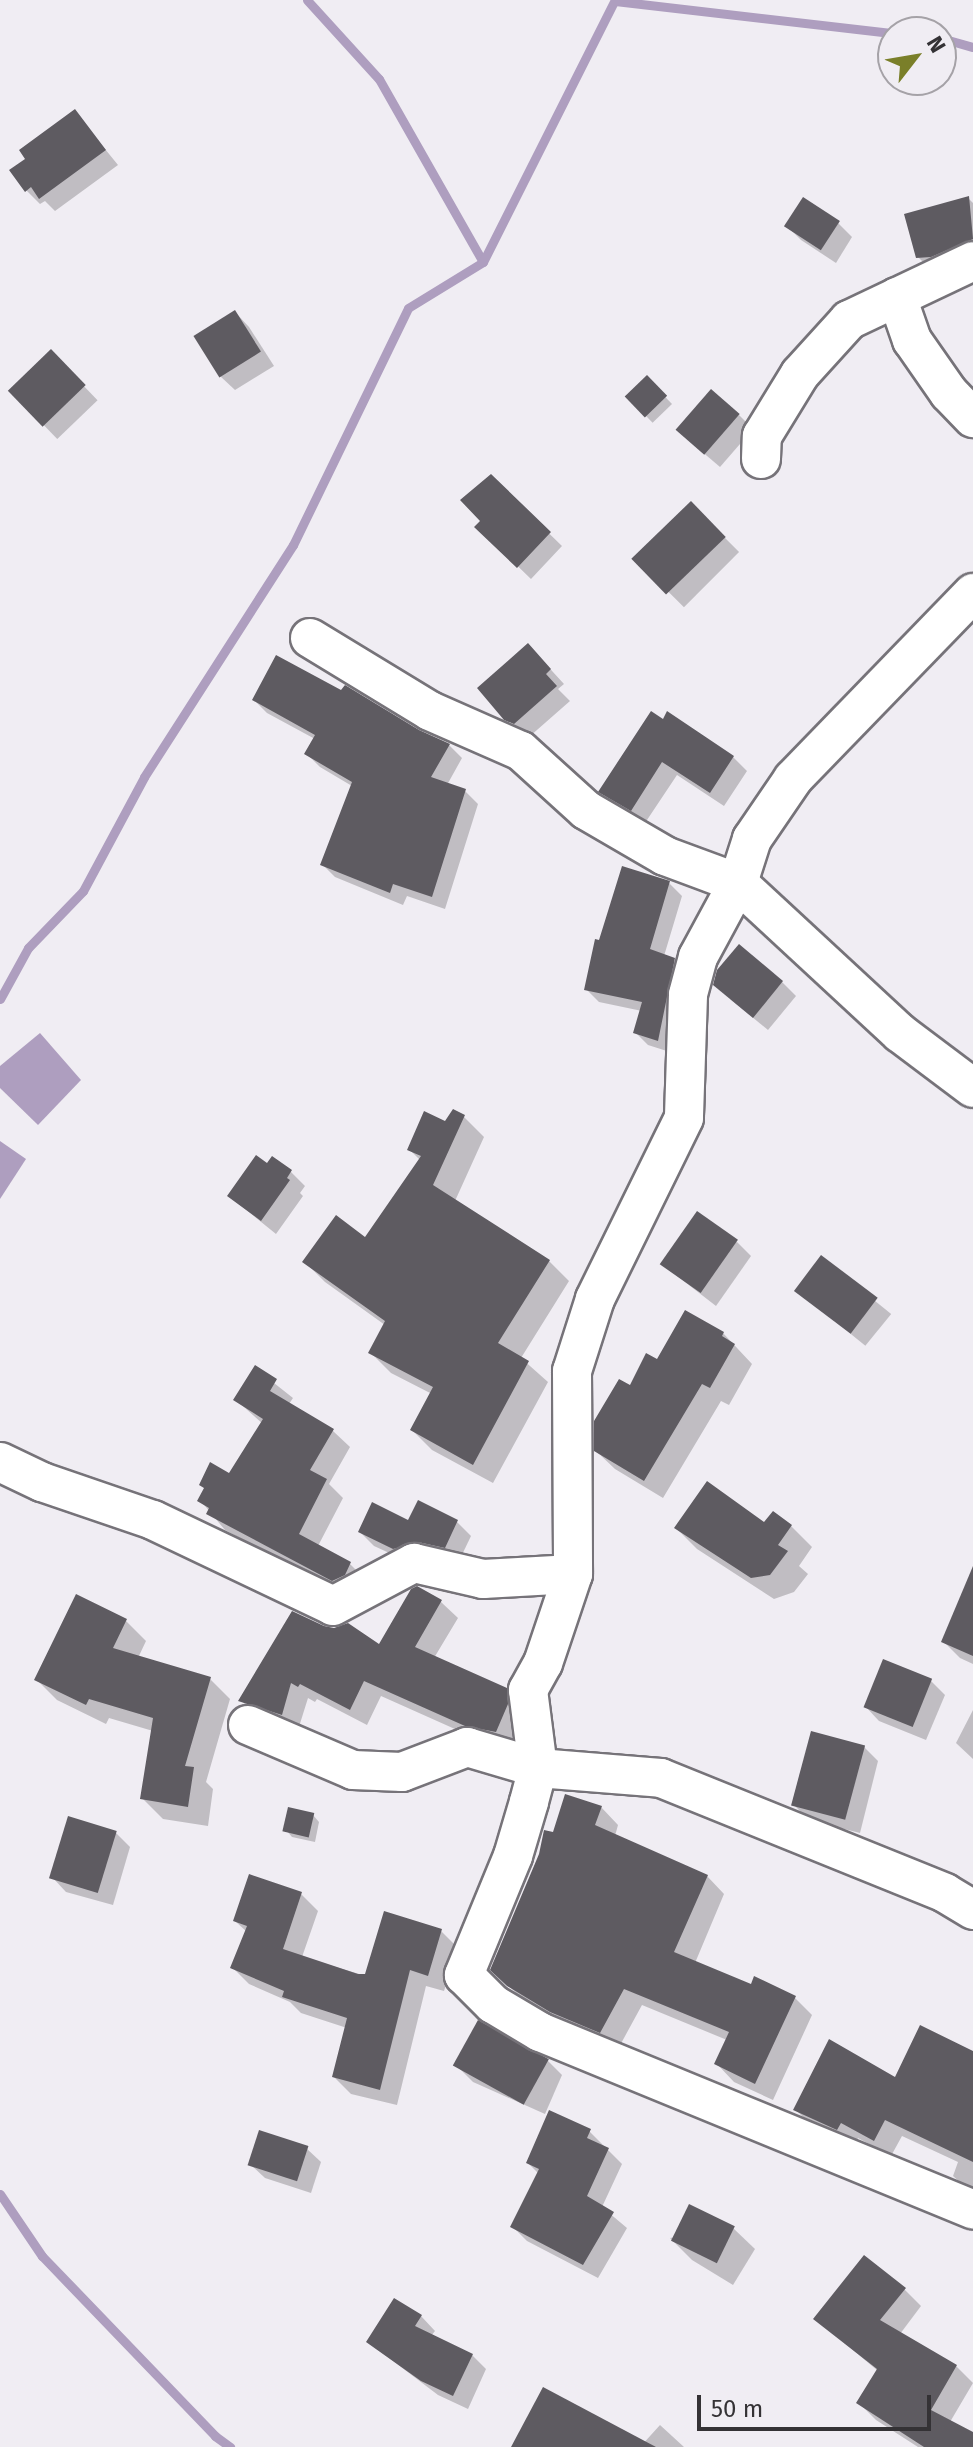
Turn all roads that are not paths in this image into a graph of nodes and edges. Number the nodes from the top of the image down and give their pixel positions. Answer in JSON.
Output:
{"nodes":[{"id":1,"x":973,"y":261,"type":"edge"},
{"id":2,"x":897,"y":297,"type":"junction"},
{"id":3,"x":973,"y":418,"type":"edge"},
{"id":4,"x":761,"y":459,"type":"dead end"},
{"id":5,"x":973,"y":593,"type":"edge"},
{"id":6,"x":310,"y":638,"type":"dead end"},
{"id":7,"x":738,"y":883,"type":"junction"},
{"id":8,"x":973,"y":1088,"type":"edge"},
{"id":9,"x":0,"y":1462,"type":"edge"},
{"id":10,"x":573,"y":1574,"type":"junction"},
{"id":11,"x":248,"y":1725,"type":"dead end"},
{"id":12,"x":538,"y":1768,"type":"junction"},
{"id":13,"x":973,"y":1910,"type":"edge"},
{"id":14,"x":973,"y":2210,"type":"edge"}],
"edges":[{"from":1,"to":2,"type":"street"},
{"from":2,"to":3,"type":"street"},
{"from":2,"to":4,"type":"street"},
{"from":5,"to":7,"type":"street"},
{"from":6,"to":7,"type":"street"},
{"from":7,"to":8,"type":"street"},
{"from":7,"to":10,"type":"street"},
{"from":9,"to":10,"type":"street"},
{"from":10,"to":12,"type":"street"},
{"from":11,"to":12,"type":"street"},
{"from":12,"to":13,"type":"street"},
{"from":12,"to":14,"type":"street"}]}
